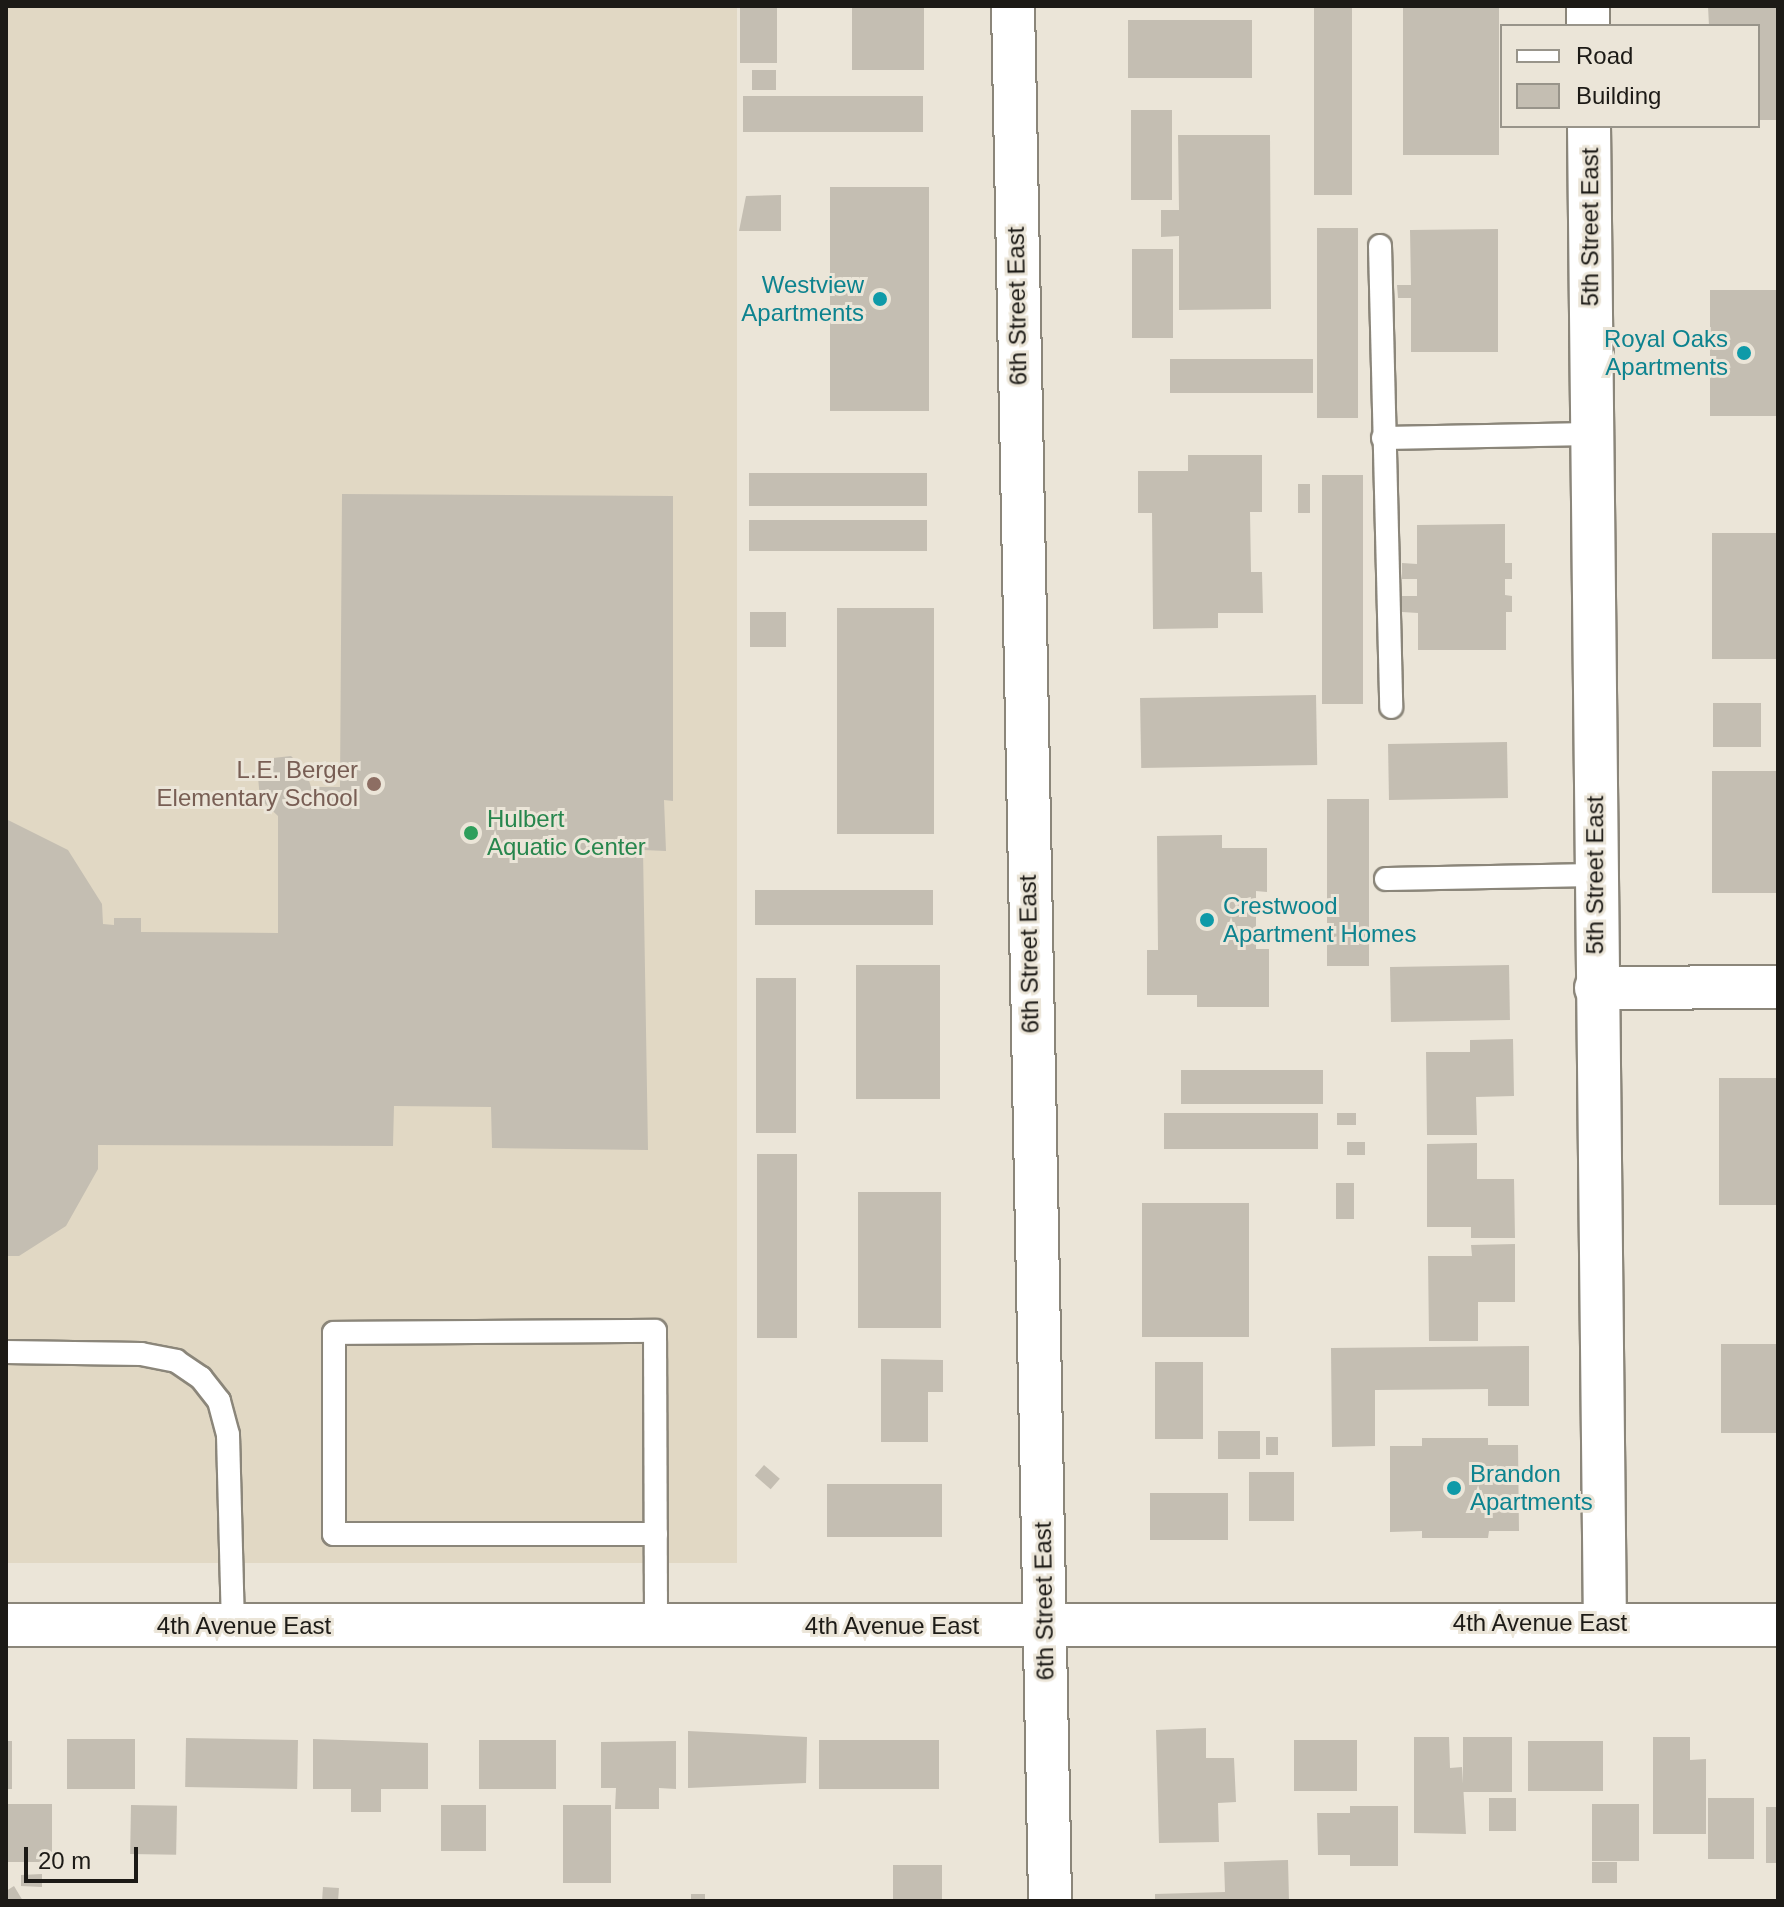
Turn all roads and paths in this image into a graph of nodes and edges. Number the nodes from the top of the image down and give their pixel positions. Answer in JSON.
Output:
{"nodes":[{"id":1,"x":1013,"y":6,"type":"edge"},
{"id":2,"x":1589,"y":128,"type":"edge"},
{"id":3,"x":1380,"y":246,"type":"dead end"},
{"id":4,"x":1591,"y":434,"type":"junction"},
{"id":5,"x":1383,"y":438,"type":"junction"},
{"id":6,"x":1391,"y":707,"type":"dead end"},
{"id":7,"x":1595,"y":875,"type":"junction"},
{"id":8,"x":1386,"y":879,"type":"dead end"},
{"id":9,"x":1778,"y":987,"type":"edge"},
{"id":10,"x":1596,"y":988,"type":"junction"},
{"id":11,"x":6,"y":1352,"type":"edge"},
{"id":12,"x":656,"y":1534,"type":"junction"},
{"id":13,"x":1605,"y":1623,"type":"junction"},
{"id":14,"x":6,"y":1625,"type":"edge"},
{"id":15,"x":1044,"y":1625,"type":"junction"},
{"id":16,"x":1778,"y":1625,"type":"edge"},
{"id":17,"x":233,"y":1627,"type":"junction"},
{"id":18,"x":656,"y":1627,"type":"junction"},
{"id":19,"x":1050,"y":1901,"type":"edge"}],
"edges":[{"from":1,"to":15,"type":"street","name":"6th Street East"},
{"from":2,"to":4,"type":"street","name":"5th Street East"},
{"from":3,"to":5,"type":"lane"},
{"from":4,"to":5,"type":"lane"},
{"from":4,"to":7,"type":"street","name":"5th Street East"},
{"from":5,"to":6,"type":"lane"},
{"from":7,"to":8,"type":"lane"},
{"from":7,"to":10,"type":"street","name":"5th Street East"},
{"from":9,"to":10,"type":"street"},
{"from":10,"to":13,"type":"street","name":"5th Street East"},
{"from":11,"to":17,"type":"lane"},
{"from":12,"to":12,"type":"lane"},
{"from":12,"to":18,"type":"lane"},
{"from":13,"to":15,"type":"street","name":"4th Avenue East"},
{"from":13,"to":16,"type":"street","name":"4th Avenue East"},
{"from":14,"to":17,"type":"street","name":"4th Avenue East"},
{"from":15,"to":18,"type":"street","name":"4th Avenue East"},
{"from":15,"to":19,"type":"street","name":"6th Street East"},
{"from":17,"to":18,"type":"street","name":"4th Avenue East"}]}
